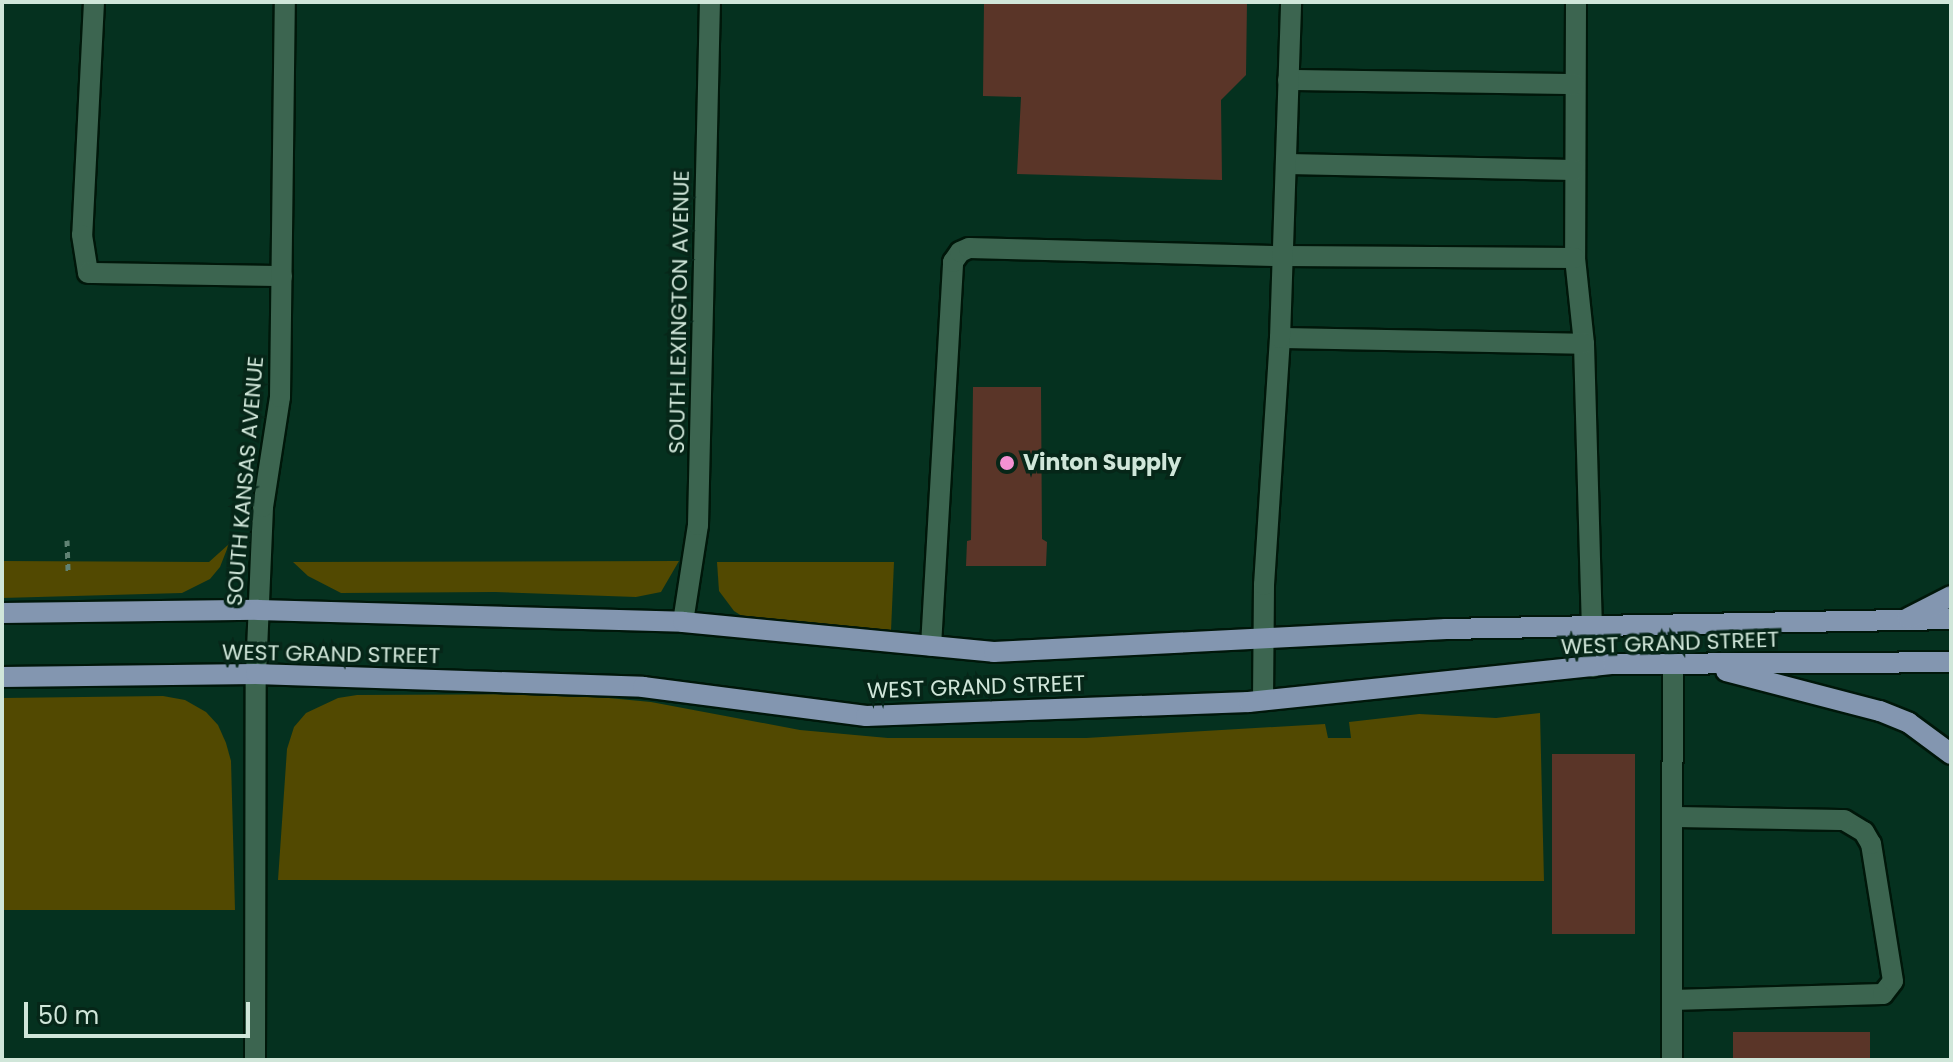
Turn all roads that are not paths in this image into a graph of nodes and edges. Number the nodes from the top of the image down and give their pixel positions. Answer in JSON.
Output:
{"nodes":[{"id":1,"x":94,"y":2,"type":"edge"},
{"id":2,"x":285,"y":2,"type":"edge"},
{"id":3,"x":710,"y":2,"type":"edge"},
{"id":4,"x":1291,"y":2,"type":"edge"},
{"id":5,"x":1576,"y":2,"type":"edge"},
{"id":6,"x":1288,"y":80,"type":"junction"},
{"id":7,"x":1575,"y":84,"type":"junction"},
{"id":8,"x":1286,"y":164,"type":"junction"},
{"id":9,"x":1575,"y":170,"type":"junction"},
{"id":10,"x":1283,"y":256,"type":"junction"},
{"id":11,"x":1575,"y":258,"type":"junction"},
{"id":12,"x":282,"y":276,"type":"junction"},
{"id":13,"x":1280,"y":338,"type":"junction"},
{"id":14,"x":1584,"y":344,"type":"junction"},
{"id":15,"x":1951,"y":596,"type":"edge"},
{"id":16,"x":258,"y":610,"type":"junction"},
{"id":17,"x":2,"y":613,"type":"edge"},
{"id":18,"x":1951,"y":619,"type":"edge"},
{"id":19,"x":1902,"y":621,"type":"junction"},
{"id":20,"x":683,"y":622,"type":"junction"},
{"id":21,"x":1591,"y":626,"type":"junction"},
{"id":22,"x":1263,"y":638,"type":"junction"},
{"id":23,"x":931,"y":646,"type":"junction"},
{"id":24,"x":1951,"y":662,"type":"edge"},
{"id":25,"x":1673,"y":664,"type":"junction"},
{"id":26,"x":1699,"y":664,"type":"junction"},
{"id":27,"x":1593,"y":667,"type":"junction"},
{"id":28,"x":256,"y":674,"type":"junction"},
{"id":29,"x":2,"y":677,"type":"edge"},
{"id":30,"x":1263,"y":700,"type":"junction"},
{"id":31,"x":1951,"y":754,"type":"edge"},
{"id":32,"x":1673,"y":817,"type":"junction"},
{"id":33,"x":1672,"y":1000,"type":"junction"},
{"id":34,"x":255,"y":1060,"type":"edge"},
{"id":35,"x":1672,"y":1060,"type":"edge"}],
"edges":[{"from":1,"to":12,"type":"street"},
{"from":2,"to":12,"type":"street","name":"SOUTH KANSAS AVENUE"},
{"from":3,"to":20,"type":"street","name":"SOUTH LEXINGTON AVENUE"},
{"from":4,"to":6,"type":"street"},
{"from":5,"to":7,"type":"street"},
{"from":6,"to":7,"type":"street"},
{"from":6,"to":8,"type":"street"},
{"from":7,"to":9,"type":"street"},
{"from":8,"to":9,"type":"street"},
{"from":8,"to":10,"type":"street"},
{"from":9,"to":11,"type":"street"},
{"from":10,"to":11,"type":"street"},
{"from":10,"to":13,"type":"street"},
{"from":10,"to":23,"type":"street"},
{"from":11,"to":14,"type":"street"},
{"from":12,"to":16,"type":"street","name":"SOUTH KANSAS AVENUE"},
{"from":13,"to":14,"type":"street"},
{"from":13,"to":22,"type":"street"},
{"from":14,"to":21,"type":"street"},
{"from":15,"to":19,"type":"main road"},
{"from":16,"to":17,"type":"main road","name":"WEST GRAND STREET"},
{"from":16,"to":20,"type":"main road","name":"WEST GRAND STREET"},
{"from":16,"to":28,"type":"street","name":"SOUTH KANSAS AVENUE"},
{"from":18,"to":19,"type":"main road","name":"WEST GRAND STREET"},
{"from":19,"to":21,"type":"main road","name":"WEST GRAND STREET"},
{"from":20,"to":23,"type":"main road","name":"WEST GRAND STREET"},
{"from":21,"to":22,"type":"main road","name":"WEST GRAND STREET"},
{"from":21,"to":27,"type":"street"},
{"from":22,"to":23,"type":"main road","name":"WEST GRAND STREET"},
{"from":22,"to":30,"type":"street"},
{"from":24,"to":26,"type":"main road","name":"WEST GRAND STREET"},
{"from":25,"to":26,"type":"main road","name":"WEST GRAND STREET"},
{"from":25,"to":27,"type":"main road","name":"WEST GRAND STREET"},
{"from":25,"to":32,"type":"street"},
{"from":26,"to":31,"type":"main road"},
{"from":27,"to":30,"type":"main road","name":"WEST GRAND STREET"},
{"from":28,"to":29,"type":"main road","name":"WEST GRAND STREET"},
{"from":28,"to":30,"type":"main road","name":"WEST GRAND STREET"},
{"from":28,"to":34,"type":"street","name":"SOUTH KANSAS AVENUE"},
{"from":32,"to":33,"type":"street"},
{"from":32,"to":33,"type":"street"},
{"from":33,"to":35,"type":"street"}]}
